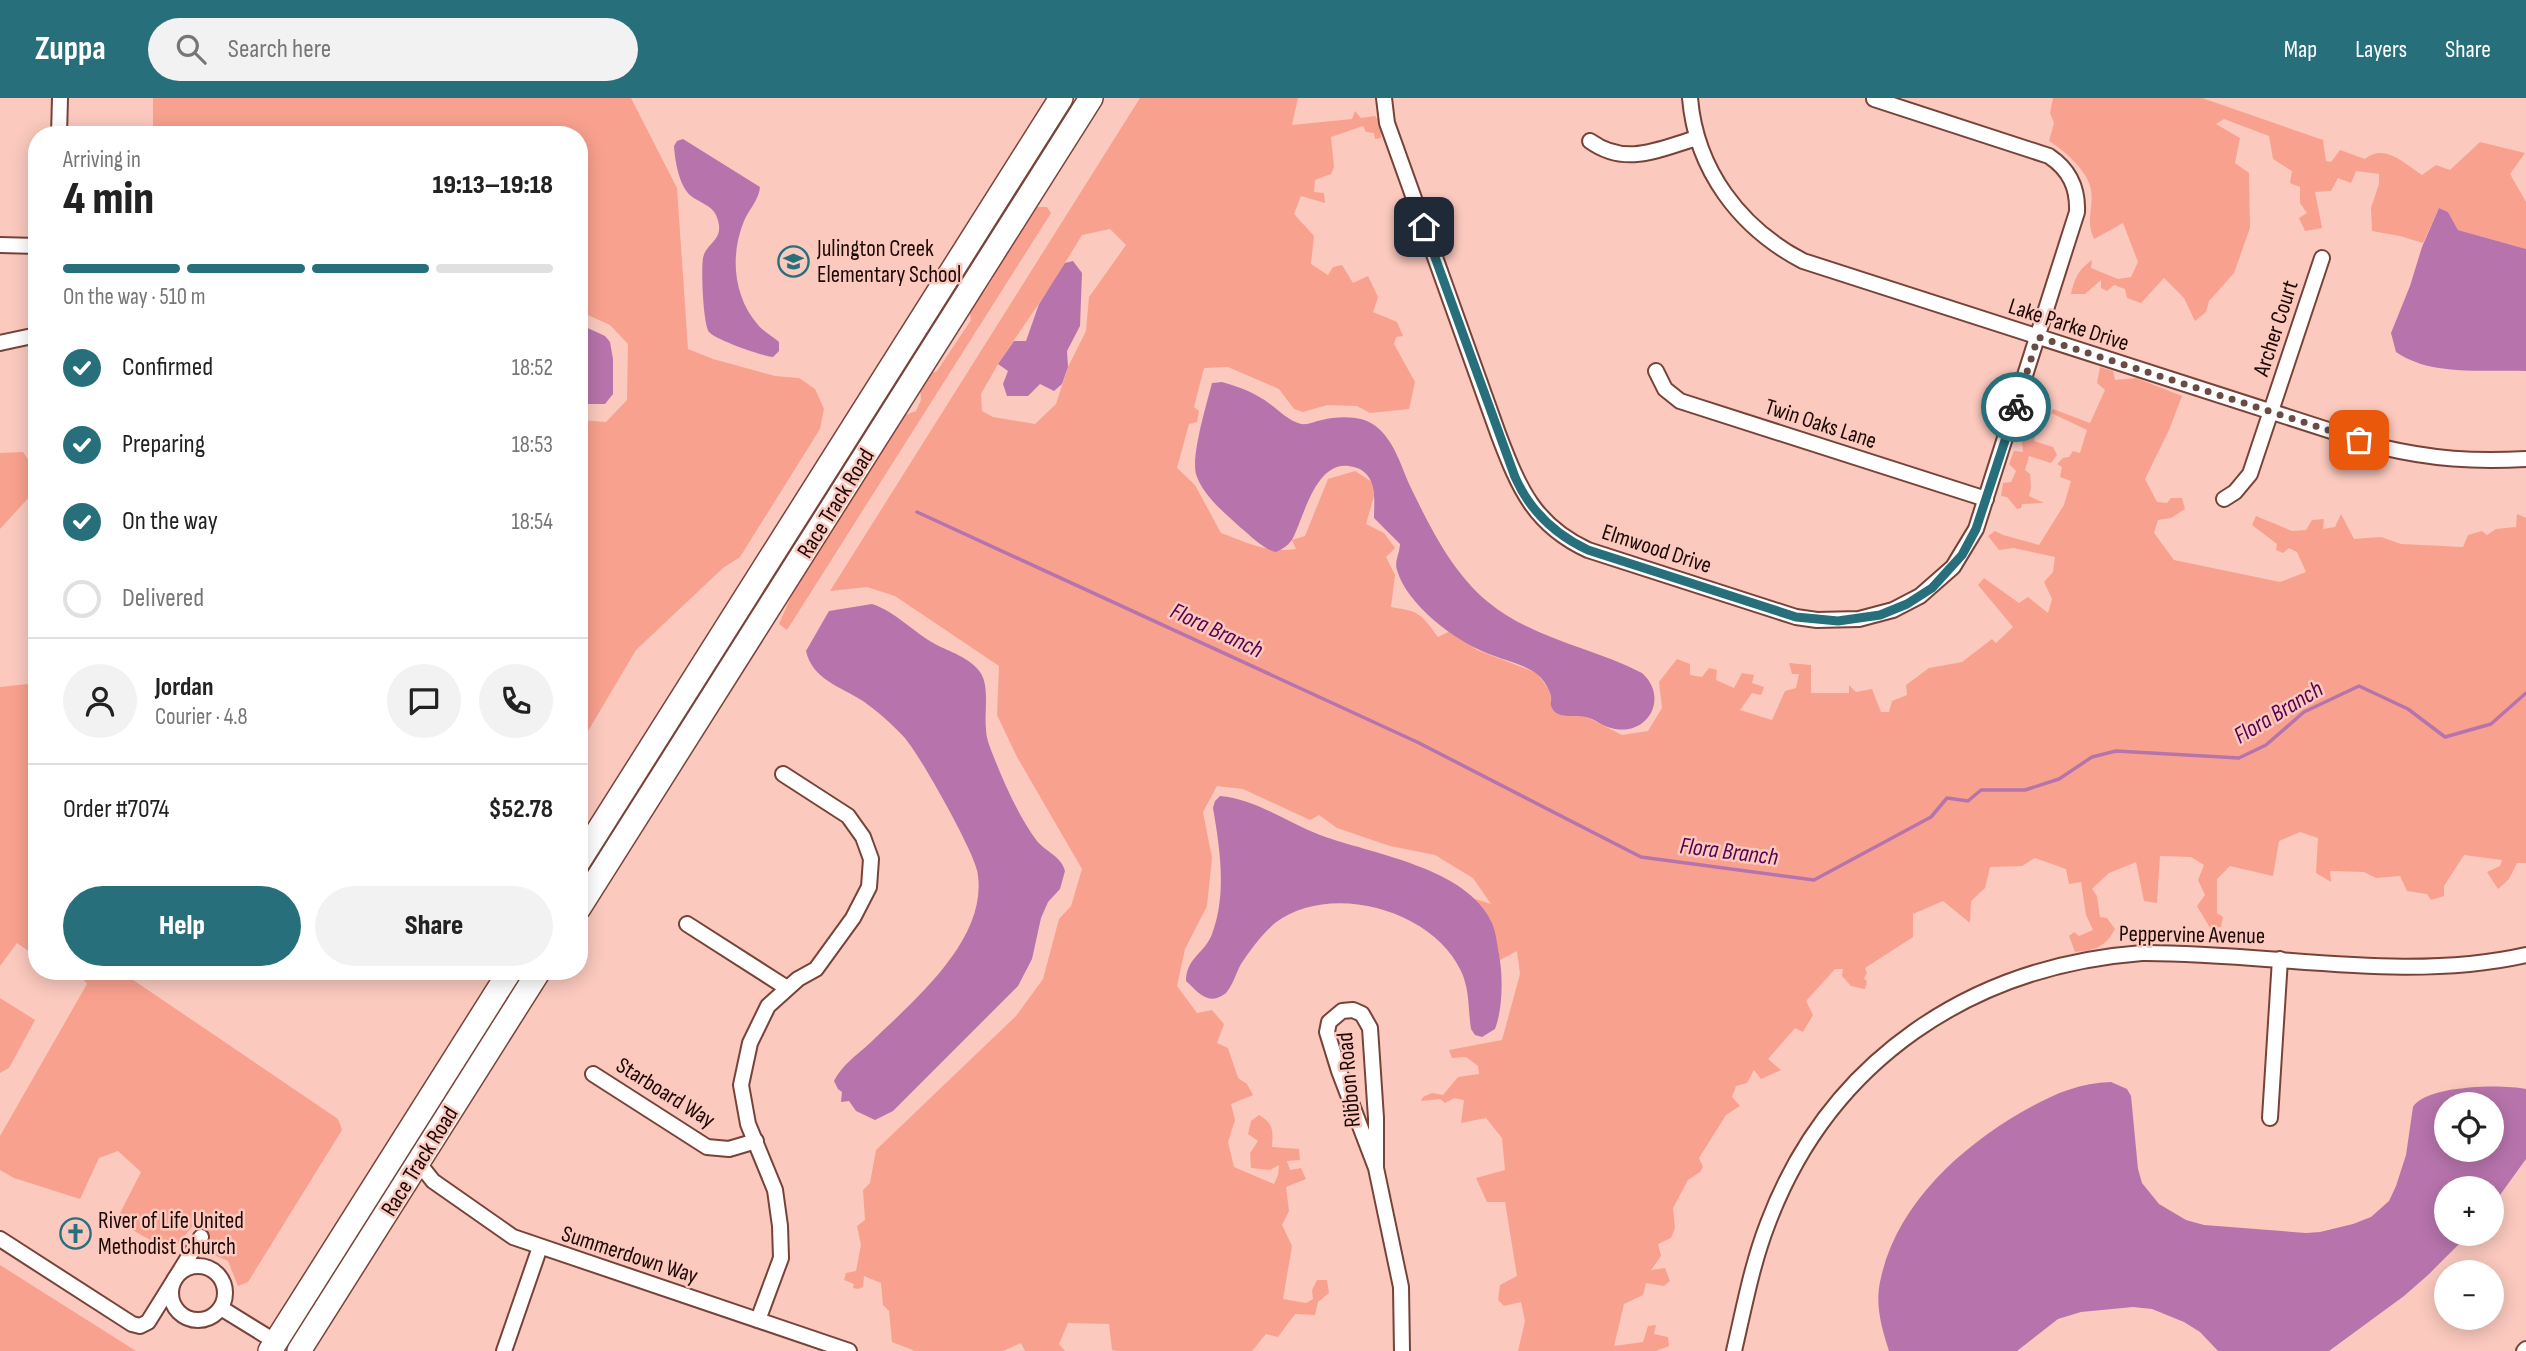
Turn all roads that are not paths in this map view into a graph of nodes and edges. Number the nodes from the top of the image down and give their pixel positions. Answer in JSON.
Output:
{"nodes":[{"id":1,"x":60,"y":98,"type":"edge"},
{"id":2,"x":1091,"y":98,"type":"edge"},
{"id":3,"x":1384,"y":98,"type":"edge"},
{"id":4,"x":1690,"y":98,"type":"edge"},
{"id":5,"x":1874,"y":99,"type":"edge"},
{"id":6,"x":1056,"y":107,"type":"edge"},
{"id":7,"x":59,"y":126,"type":"edge"},
{"id":8,"x":1070,"y":130,"type":"junction"},
{"id":9,"x":1697,"y":138,"type":"junction"},
{"id":10,"x":1590,"y":141,"type":"dead end"},
{"id":11,"x":1006,"y":184,"type":"junction"},
{"id":12,"x":1027,"y":199,"type":"junction"},
{"id":13,"x":0,"y":245,"type":"edge"},
{"id":14,"x":28,"y":246,"type":"edge"},
{"id":15,"x":2322,"y":258,"type":"dead end"},
{"id":16,"x":28,"y":337,"type":"edge"},
{"id":17,"x":2038,"y":337,"type":"junction"},
{"id":18,"x":0,"y":344,"type":"edge"},
{"id":19,"x":1656,"y":371,"type":"dead end"},
{"id":20,"x":2272,"y":412,"type":"junction"},
{"id":21,"x":2526,"y":459,"type":"edge"},
{"id":22,"x":1986,"y":499,"type":"junction"},
{"id":23,"x":2224,"y":499,"type":"dead end"},
{"id":24,"x":783,"y":774,"type":"dead end"},
{"id":25,"x":588,"y":847,"type":"edge"},
{"id":26,"x":588,"y":879,"type":"edge"},
{"id":27,"x":687,"y":924,"type":"dead end"},
{"id":28,"x":2526,"y":955,"type":"edge"},
{"id":29,"x":2280,"y":959,"type":"junction"},
{"id":30,"x":504,"y":980,"type":"edge"},
{"id":31,"x":533,"y":980,"type":"edge"},
{"id":32,"x":787,"y":988,"type":"junction"},
{"id":33,"x":593,"y":1074,"type":"dead end"},
{"id":34,"x":2270,"y":1118,"type":"dead end"},
{"id":35,"x":756,"y":1142,"type":"junction"},
{"id":36,"x":418,"y":1162,"type":"junction"},
{"id":37,"x":1376,"y":1168,"type":"junction"},
{"id":38,"x":201,"y":1237,"type":"dead end"},
{"id":39,"x":0,"y":1239,"type":"edge"},
{"id":40,"x":540,"y":1247,"type":"junction"},
{"id":41,"x":175,"y":1279,"type":"junction"},
{"id":42,"x":221,"y":1308,"type":"junction"},
{"id":43,"x":758,"y":1320,"type":"junction"},
{"id":44,"x":279,"y":1348,"type":"edge"},
{"id":45,"x":299,"y":1351,"type":"edge"},
{"id":46,"x":504,"y":1351,"type":"edge"},
{"id":47,"x":849,"y":1351,"type":"edge"},
{"id":48,"x":1402,"y":1351,"type":"edge"},
{"id":49,"x":1734,"y":1351,"type":"edge"}],
"edges":[{"from":1,"to":7,"type":"street"},
{"from":2,"to":8,"type":"main road","name":"Race Track Road"},
{"from":3,"to":22,"type":"street","name":"Elmwood Drive"},
{"from":4,"to":9,"type":"street","name":"Lake Parke Drive"},
{"from":5,"to":17,"type":"street","name":"Elmwood Drive"},
{"from":6,"to":8,"type":"main road"},
{"from":6,"to":11,"type":"main road","name":"Race Track Road"},
{"from":8,"to":12,"type":"main road","name":"Race Track Road"},
{"from":9,"to":10,"type":"street"},
{"from":9,"to":17,"type":"street","name":"Lake Parke Drive"},
{"from":11,"to":12,"type":"main road"},
{"from":11,"to":25,"type":"main road","name":"Race Track Road"},
{"from":12,"to":26,"type":"main road","name":"Race Track Road"},
{"from":13,"to":14,"type":"street"},
{"from":15,"to":20,"type":"street","name":"Archer Court"},
{"from":16,"to":18,"type":"street"},
{"from":17,"to":20,"type":"street","name":"Lake Parke Drive"},
{"from":17,"to":22,"type":"street","name":"Elmwood Drive"},
{"from":19,"to":22,"type":"street","name":"Twin Oaks Lane"},
{"from":20,"to":21,"type":"street","name":"Lake Parke Drive"},
{"from":20,"to":23,"type":"street","name":"Archer Court"},
{"from":24,"to":32,"type":"street"},
{"from":27,"to":32,"type":"street"},
{"from":28,"to":29,"type":"street","name":"Peppervine Avenue"},
{"from":29,"to":34,"type":"street"},
{"from":29,"to":49,"type":"street","name":"Peppervine Avenue"},
{"from":30,"to":44,"type":"main road","name":"Race Track Road"},
{"from":31,"to":36,"type":"main road","name":"Race Track Road"},
{"from":32,"to":35,"type":"street"},
{"from":33,"to":35,"type":"street","name":"Starboard Way"},
{"from":35,"to":43,"type":"street"},
{"from":36,"to":40,"type":"street","name":"Summerdown Way"},
{"from":36,"to":45,"type":"main road","name":"Race Track Road"},
{"from":37,"to":37,"type":"street","name":"Ribbon Road"},
{"from":37,"to":48,"type":"street","name":"Ribbon Road"},
{"from":38,"to":41,"type":"street"},
{"from":39,"to":41,"type":"street"},
{"from":40,"to":43,"type":"street","name":"Summerdown Way"},
{"from":40,"to":46,"type":"street"},
{"from":41,"to":42,"type":"street"},
{"from":41,"to":42,"type":"street"},
{"from":42,"to":44,"type":"street"},
{"from":43,"to":47,"type":"street","name":"Summerdown Way"}]}
